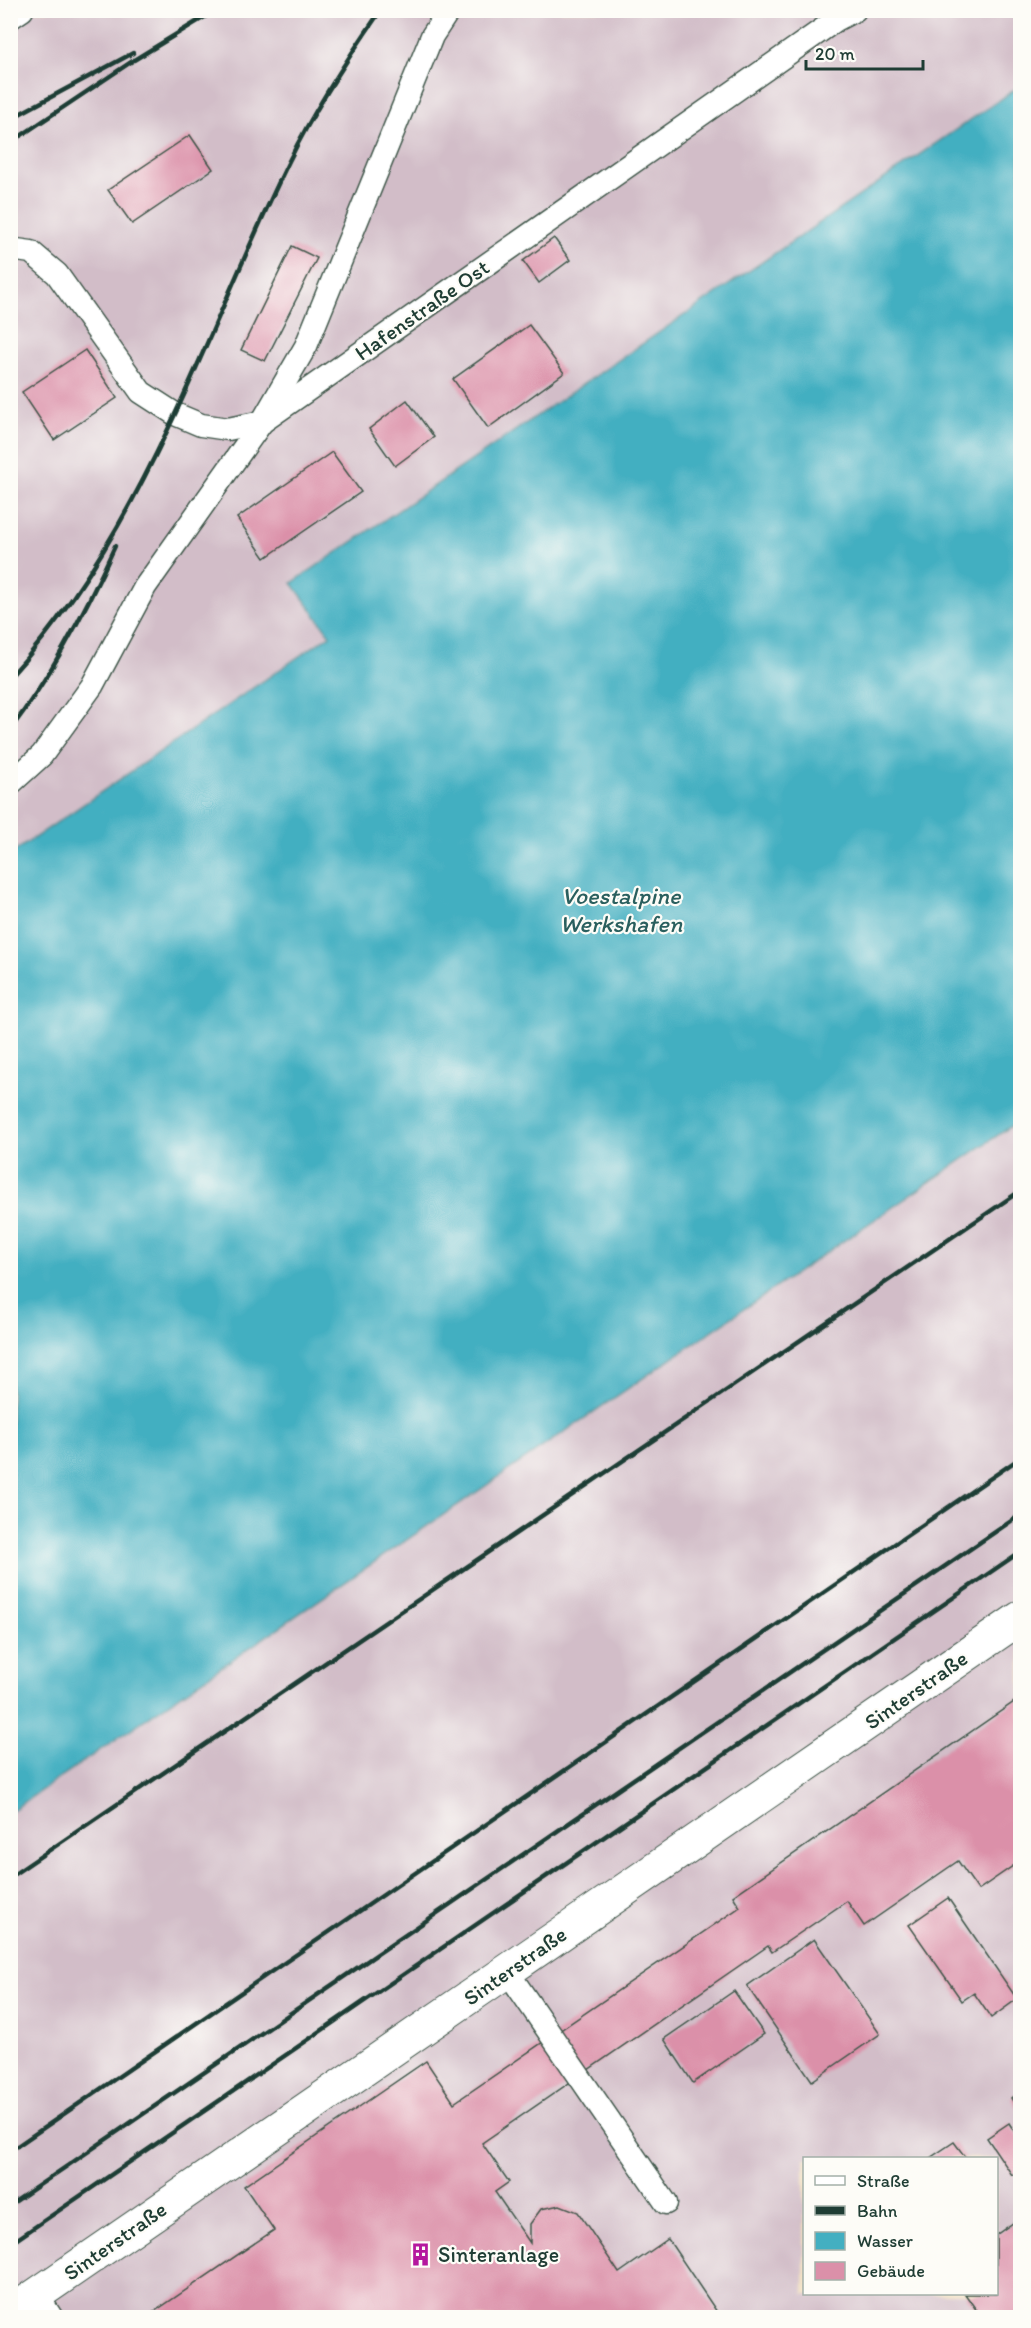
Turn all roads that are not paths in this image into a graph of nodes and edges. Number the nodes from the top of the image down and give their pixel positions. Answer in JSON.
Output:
{"nodes":[{"id":1,"x":22,"y":10,"type":"edge"},
{"id":2,"x":449,"y":10,"type":"edge"},
{"id":3,"x":855,"y":10,"type":"edge"},
{"id":4,"x":10,"y":18,"type":"edge"},
{"id":5,"x":10,"y":249,"type":"edge"},
{"id":6,"x":262,"y":422,"type":"junction"},
{"id":7,"x":10,"y":784,"type":"edge"},
{"id":8,"x":1020,"y":1618,"type":"edge"},
{"id":9,"x":507,"y":1971,"type":"junction"},
{"id":10,"x":666,"y":2203,"type":"dead end"},
{"id":11,"x":33,"y":2309,"type":"edge"}],
"edges":[{"from":1,"to":4,"type":"lane"},
{"from":2,"to":6,"type":"lane"},
{"from":3,"to":6,"type":"lane","name":"Hafenstraße Ost"},
{"from":5,"to":6,"type":"lane","name":"Hafenstraße Ost"},
{"from":6,"to":7,"type":"lane"},
{"from":8,"to":9,"type":"street","name":"Sinterstraße"},
{"from":9,"to":10,"type":"lane"},
{"from":9,"to":11,"type":"street","name":"Sinterstraße"}]}
